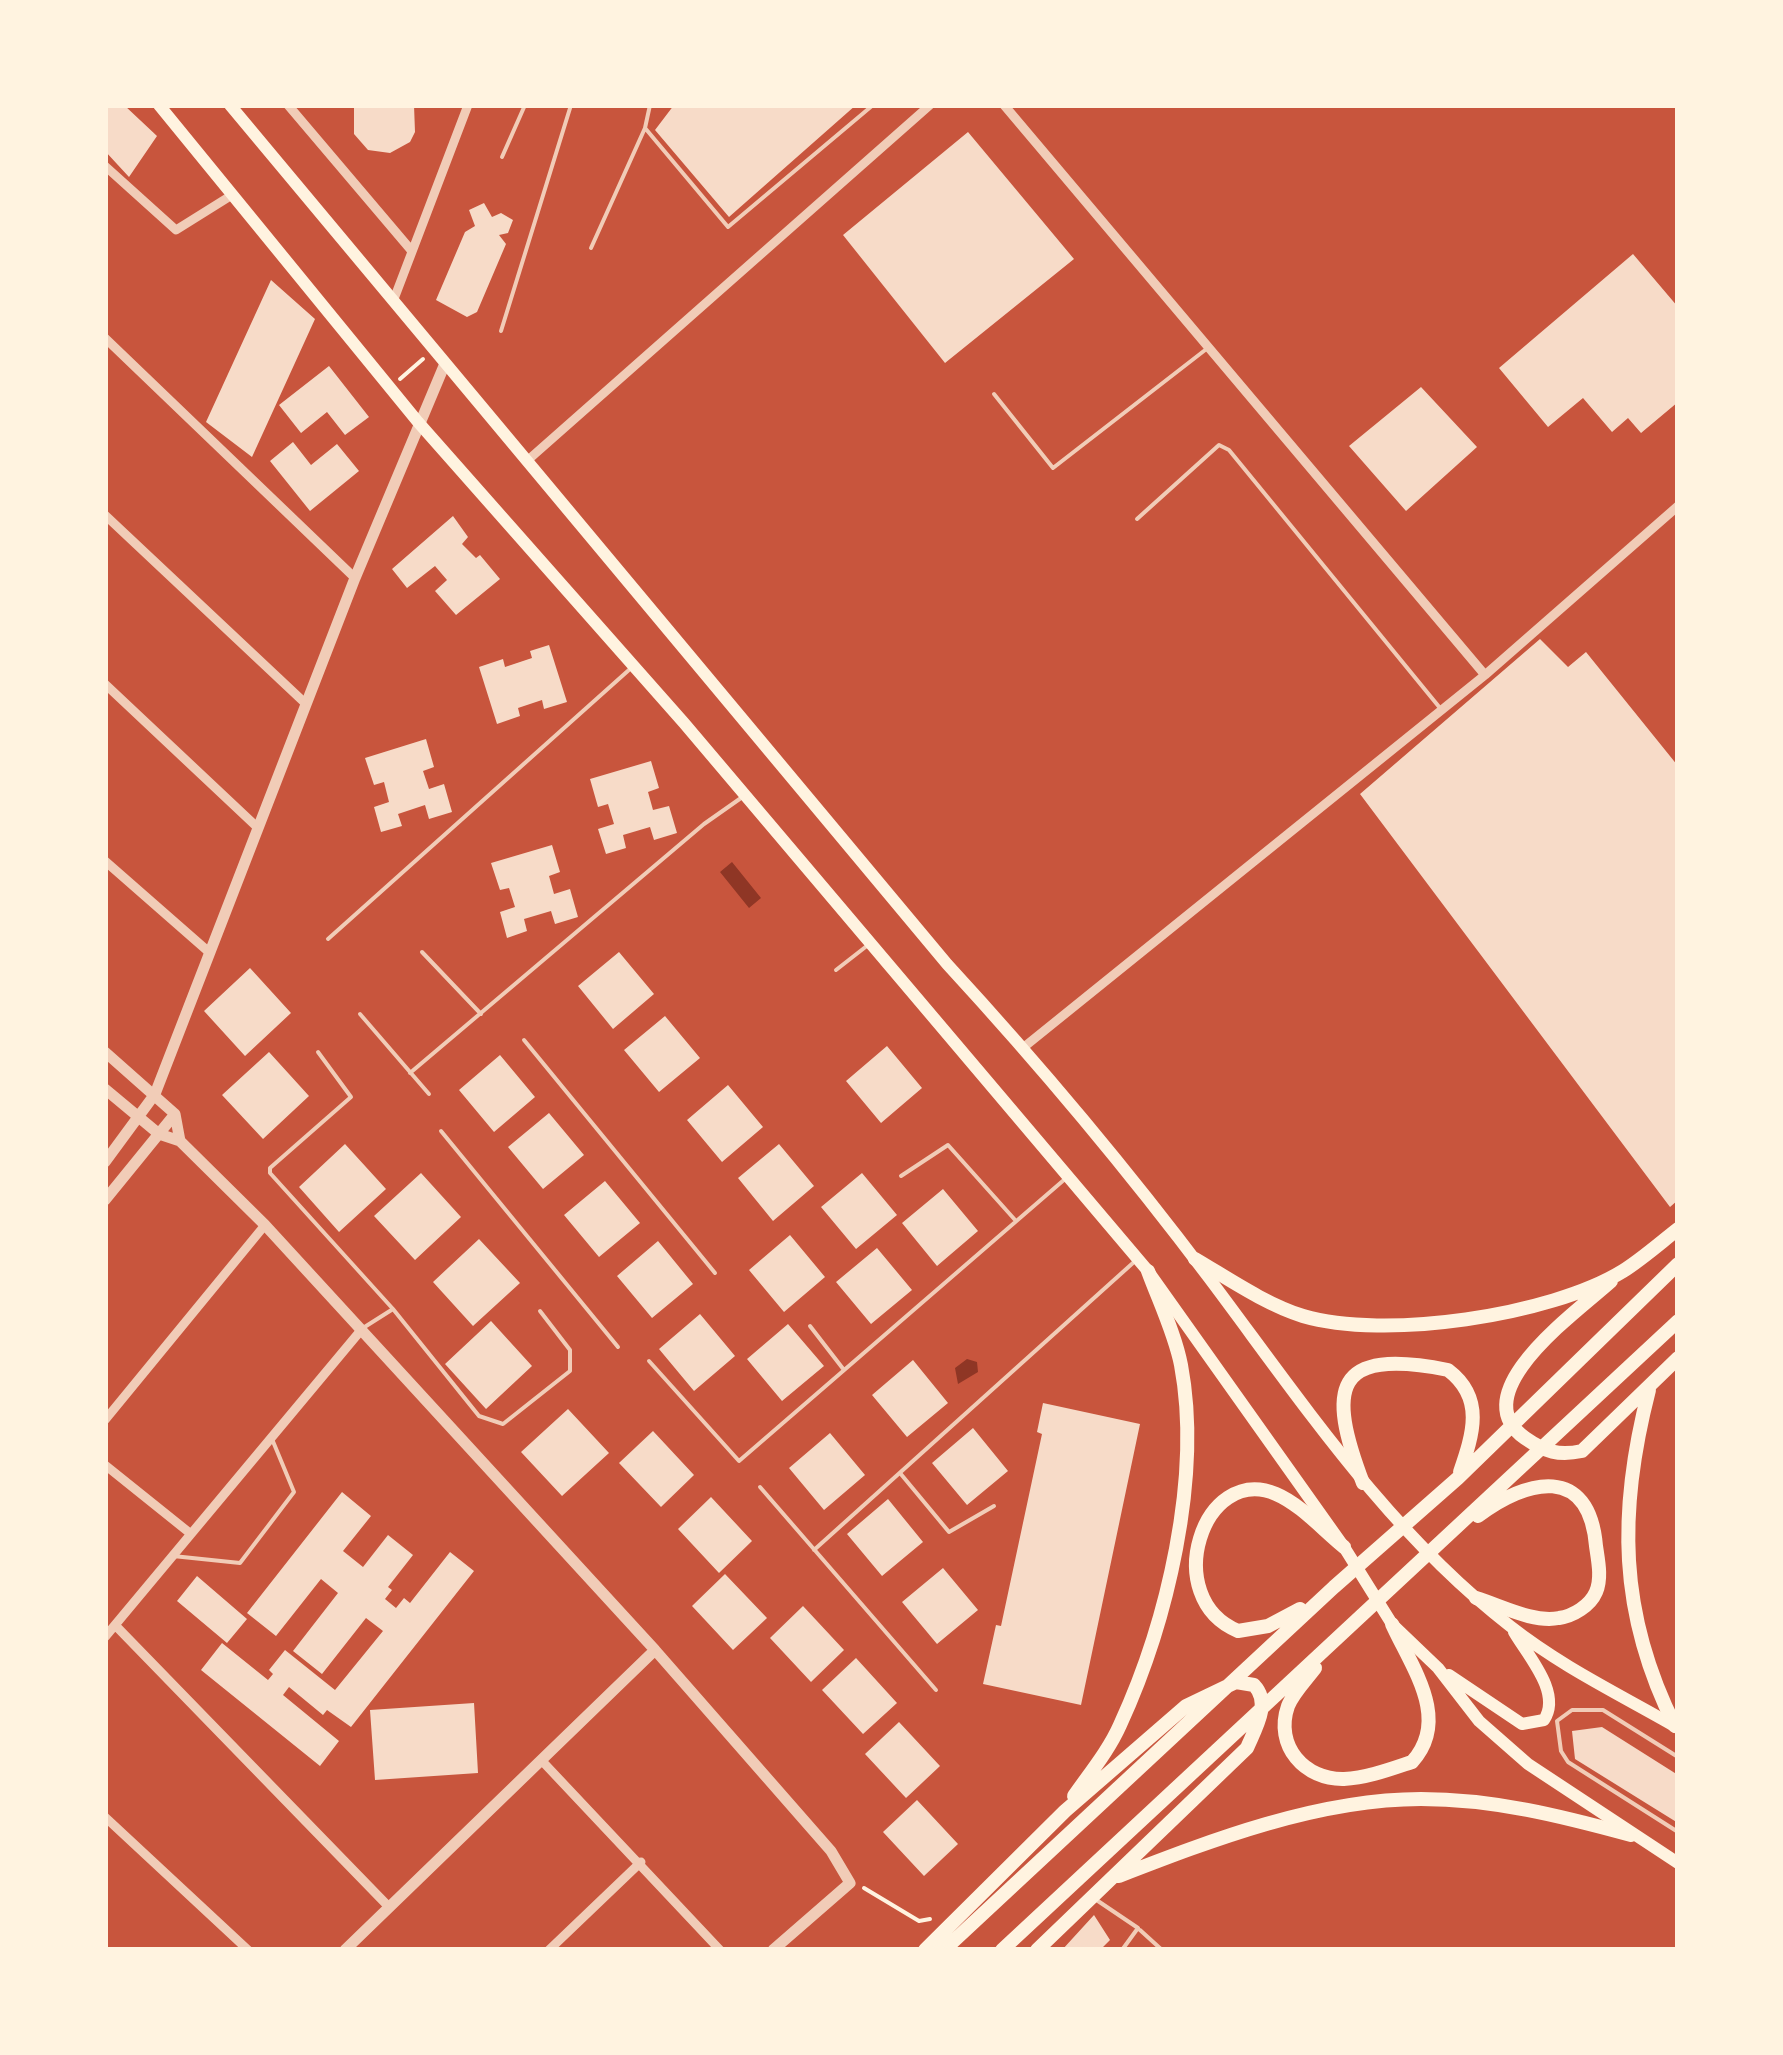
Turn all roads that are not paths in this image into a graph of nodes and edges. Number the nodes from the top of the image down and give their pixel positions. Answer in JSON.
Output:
{"nodes":[{"id":1,"x":158,"y":105,"type":"edge"},
{"id":2,"x":230,"y":105,"type":"edge"},
{"id":3,"x":288,"y":105,"type":"edge"},
{"id":4,"x":468,"y":105,"type":"edge"},
{"id":5,"x":525,"y":105,"type":"edge"},
{"id":6,"x":570,"y":105,"type":"edge"},
{"id":7,"x":650,"y":105,"type":"edge"},
{"id":8,"x":873,"y":105,"type":"edge"},
{"id":9,"x":930,"y":105,"type":"edge"},
{"id":10,"x":1004,"y":105,"type":"edge"},
{"id":11,"x":645,"y":128,"type":"junction"},
{"id":12,"x":502,"y":156,"type":"dead end"},
{"id":13,"x":105,"y":166,"type":"edge"},
{"id":14,"x":232,"y":194,"type":"junction"},
{"id":15,"x":591,"y":248,"type":"dead end"},
{"id":16,"x":411,"y":250,"type":"junction"},
{"id":17,"x":394,"y":298,"type":"junction"},
{"id":18,"x":502,"y":332,"type":"dead end"},
{"id":19,"x":105,"y":338,"type":"edge"},
{"id":20,"x":1208,"y":347,"type":"junction"},
{"id":21,"x":444,"y":366,"type":"junction"},
{"id":22,"x":994,"y":394,"type":"dead end"},
{"id":23,"x":418,"y":422,"type":"junction"},
{"id":24,"x":528,"y":460,"type":"junction"},
{"id":25,"x":1678,"y":506,"type":"edge"},
{"id":26,"x":105,"y":515,"type":"edge"},
{"id":27,"x":1137,"y":520,"type":"dead end"},
{"id":28,"x":355,"y":578,"type":"junction"},
{"id":29,"x":634,"y":666,"type":"junction"},
{"id":30,"x":1485,"y":675,"type":"junction"},
{"id":31,"x":105,"y":684,"type":"edge"},
{"id":32,"x":305,"y":703,"type":"junction"},
{"id":33,"x":1441,"y":710,"type":"junction"},
{"id":34,"x":745,"y":795,"type":"junction"},
{"id":35,"x":257,"y":827,"type":"junction"},
{"id":36,"x":105,"y":861,"type":"edge"},
{"id":37,"x":328,"y":939,"type":"dead end"},
{"id":38,"x":869,"y":943,"type":"junction"},
{"id":39,"x":422,"y":952,"type":"dead end"},
{"id":40,"x":210,"y":953,"type":"junction"},
{"id":41,"x":836,"y":970,"type":"dead end"},
{"id":42,"x":360,"y":1014,"type":"dead end"},
{"id":43,"x":481,"y":1014,"type":"junction"},
{"id":44,"x":524,"y":1040,"type":"dead end"},
{"id":45,"x":1024,"y":1047,"type":"junction"},
{"id":46,"x":105,"y":1052,"type":"edge"},
{"id":47,"x":318,"y":1052,"type":"dead end"},
{"id":48,"x":410,"y":1073,"type":"junction"},
{"id":49,"x":105,"y":1089,"type":"edge"},
{"id":50,"x":154,"y":1094,"type":"junction"},
{"id":51,"x":429,"y":1094,"type":"dead end"},
{"id":52,"x":175,"y":1114,"type":"junction"},
{"id":53,"x":140,"y":1118,"type":"junction"},
{"id":54,"x":441,"y":1131,"type":"dead end"},
{"id":55,"x":159,"y":1134,"type":"junction"},
{"id":56,"x":180,"y":1141,"type":"junction"},
{"id":57,"x":105,"y":1162,"type":"edge"},
{"id":58,"x":902,"y":1176,"type":"dead end"},
{"id":59,"x":1068,"y":1176,"type":"junction"},
{"id":60,"x":105,"y":1200,"type":"edge"},
{"id":61,"x":1016,"y":1221,"type":"junction"},
{"id":62,"x":265,"y":1224,"type":"junction"},
{"id":63,"x":1678,"y":1230,"type":"edge"},
{"id":64,"x":1195,"y":1259,"type":"junction"},
{"id":65,"x":1678,"y":1264,"type":"edge"},
{"id":66,"x":1143,"y":1265,"type":"junction"},
{"id":67,"x":716,"y":1273,"type":"dead end"},
{"id":68,"x":1620,"y":1273,"type":"junction"},
{"id":69,"x":393,"y":1309,"type":"junction"},
{"id":70,"x":540,"y":1310,"type":"dead end"},
{"id":71,"x":1678,"y":1321,"type":"edge"},
{"id":72,"x":810,"y":1326,"type":"dead end"},
{"id":73,"x":362,"y":1329,"type":"junction"},
{"id":74,"x":618,"y":1346,"type":"dead end"},
{"id":75,"x":1678,"y":1358,"type":"edge"},
{"id":76,"x":649,"y":1361,"type":"dead end"},
{"id":77,"x":844,"y":1370,"type":"junction"},
{"id":78,"x":1650,"y":1385,"type":"junction"},
{"id":79,"x":105,"y":1420,"type":"edge"},
{"id":80,"x":272,"y":1438,"type":"junction"},
{"id":81,"x":105,"y":1466,"type":"edge"},
{"id":82,"x":900,"y":1472,"type":"junction"},
{"id":83,"x":1458,"y":1478,"type":"junction"},
{"id":84,"x":1364,"y":1482,"type":"junction"},
{"id":85,"x":760,"y":1487,"type":"dead end"},
{"id":86,"x":994,"y":1506,"type":"dead end"},
{"id":87,"x":192,"y":1534,"type":"junction"},
{"id":88,"x":1448,"y":1534,"type":"junction"},
{"id":89,"x":1344,"y":1546,"type":"junction"},
{"id":90,"x":814,"y":1550,"type":"junction"},
{"id":91,"x":173,"y":1556,"type":"junction"},
{"id":92,"x":1334,"y":1587,"type":"junction"},
{"id":93,"x":1476,"y":1598,"type":"junction"},
{"id":94,"x":1392,"y":1624,"type":"junction"},
{"id":95,"x":115,"y":1625,"type":"junction"},
{"id":96,"x":1511,"y":1628,"type":"junction"},
{"id":97,"x":105,"y":1637,"type":"edge"},
{"id":98,"x":1332,"y":1643,"type":"junction"},
{"id":99,"x":656,"y":1650,"type":"junction"},
{"id":100,"x":1438,"y":1668,"type":"junction"},
{"id":101,"x":936,"y":1690,"type":"dead end"},
{"id":102,"x":1550,"y":1717,"type":"junction"},
{"id":103,"x":1676,"y":1727,"type":"edge"},
{"id":104,"x":1678,"y":1757,"type":"edge"},
{"id":105,"x":543,"y":1762,"type":"junction"},
{"id":106,"x":1065,"y":1811,"type":"junction"},
{"id":107,"x":105,"y":1817,"type":"edge"},
{"id":108,"x":1678,"y":1832,"type":"edge"},
{"id":109,"x":1631,"y":1836,"type":"junction"},
{"id":110,"x":641,"y":1862,"type":"junction"},
{"id":111,"x":1678,"y":1864,"type":"edge"},
{"id":112,"x":1108,"y":1880,"type":"junction"},
{"id":113,"x":1092,"y":1896,"type":"junction"},
{"id":114,"x":389,"y":1908,"type":"junction"},
{"id":115,"x":1138,"y":1928,"type":"junction"},
{"id":116,"x":248,"y":1950,"type":"edge"},
{"id":117,"x":344,"y":1950,"type":"edge"},
{"id":118,"x":549,"y":1950,"type":"edge"},
{"id":119,"x":720,"y":1950,"type":"edge"},
{"id":120,"x":773,"y":1950,"type":"edge"},
{"id":121,"x":925,"y":1950,"type":"edge"},
{"id":122,"x":944,"y":1950,"type":"edge"},
{"id":123,"x":1002,"y":1950,"type":"edge"},
{"id":124,"x":1036,"y":1950,"type":"edge"},
{"id":125,"x":1122,"y":1950,"type":"edge"},
{"id":126,"x":1162,"y":1950,"type":"edge"}],
"edges":[{"from":1,"to":14,"type":"main road"},
{"from":2,"to":17,"type":"main road"},
{"from":3,"to":16,"type":"street"},
{"from":4,"to":16,"type":"street"},
{"from":5,"to":12,"type":"lane"},
{"from":6,"to":18,"type":"lane"},
{"from":7,"to":11,"type":"lane"},
{"from":8,"to":11,"type":"lane"},
{"from":9,"to":24,"type":"street"},
{"from":10,"to":20,"type":"street"},
{"from":11,"to":15,"type":"lane"},
{"from":13,"to":14,"type":"street"},
{"from":14,"to":23,"type":"main road"},
{"from":16,"to":17,"type":"street"},
{"from":17,"to":21,"type":"main road"},
{"from":19,"to":28,"type":"street"},
{"from":20,"to":22,"type":"lane"},
{"from":20,"to":30,"type":"street"},
{"from":21,"to":23,"type":"street"},
{"from":21,"to":24,"type":"main road"},
{"from":23,"to":28,"type":"street"},
{"from":23,"to":29,"type":"main road"},
{"from":24,"to":45,"type":"main road"},
{"from":25,"to":30,"type":"street"},
{"from":26,"to":32,"type":"street"},
{"from":27,"to":33,"type":"lane"},
{"from":28,"to":32,"type":"street"},
{"from":29,"to":34,"type":"main road"},
{"from":29,"to":37,"type":"lane"},
{"from":30,"to":33,"type":"street"},
{"from":31,"to":35,"type":"street"},
{"from":32,"to":35,"type":"street"},
{"from":33,"to":45,"type":"street"},
{"from":34,"to":38,"type":"main road"},
{"from":34,"to":43,"type":"lane"},
{"from":35,"to":40,"type":"street"},
{"from":36,"to":40,"type":"street"},
{"from":38,"to":41,"type":"lane"},
{"from":38,"to":59,"type":"main road"},
{"from":39,"to":43,"type":"lane"},
{"from":40,"to":50,"type":"street"},
{"from":42,"to":48,"type":"lane"},
{"from":43,"to":48,"type":"lane"},
{"from":44,"to":67,"type":"lane"},
{"from":45,"to":64,"type":"main road"},
{"from":46,"to":50,"type":"street"},
{"from":47,"to":69,"type":"lane"},
{"from":48,"to":51,"type":"lane"},
{"from":49,"to":53,"type":"street"},
{"from":50,"to":52,"type":"street"},
{"from":50,"to":53,"type":"street"},
{"from":52,"to":55,"type":"street"},
{"from":52,"to":56,"type":"street"},
{"from":53,"to":55,"type":"street"},
{"from":53,"to":57,"type":"street"},
{"from":54,"to":74,"type":"lane"},
{"from":55,"to":56,"type":"street"},
{"from":55,"to":60,"type":"street"},
{"from":56,"to":62,"type":"street"},
{"from":58,"to":61,"type":"lane"},
{"from":59,"to":61,"type":"lane"},
{"from":59,"to":66,"type":"main road"},
{"from":61,"to":77,"type":"lane"},
{"from":62,"to":73,"type":"street"},
{"from":62,"to":79,"type":"street"},
{"from":63,"to":68,"type":"main road"},
{"from":64,"to":68,"type":"main road"},
{"from":64,"to":84,"type":"main road"},
{"from":65,"to":83,"type":"main road"},
{"from":66,"to":82,"type":"lane"},
{"from":66,"to":89,"type":"main road"},
{"from":66,"to":106,"type":"main road"},
{"from":68,"to":78,"type":"main road"},
{"from":69,"to":70,"type":"lane"},
{"from":69,"to":73,"type":"lane"},
{"from":71,"to":88,"type":"main road"},
{"from":72,"to":77,"type":"lane"},
{"from":73,"to":80,"type":"street"},
{"from":73,"to":99,"type":"street"},
{"from":75,"to":78,"type":"main road"},
{"from":76,"to":77,"type":"lane"},
{"from":78,"to":103,"type":"main road"},
{"from":80,"to":87,"type":"street"},
{"from":80,"to":91,"type":"lane"},
{"from":81,"to":87,"type":"street"},
{"from":82,"to":86,"type":"lane"},
{"from":82,"to":90,"type":"lane"},
{"from":83,"to":84,"type":"main road"},
{"from":83,"to":92,"type":"main road"},
{"from":84,"to":93,"type":"main road"},
{"from":85,"to":90,"type":"lane"},
{"from":87,"to":91,"type":"street"},
{"from":88,"to":93,"type":"main road"},
{"from":88,"to":98,"type":"main road"},
{"from":89,"to":92,"type":"main road"},
{"from":89,"to":94,"type":"main road"},
{"from":90,"to":101,"type":"lane"},
{"from":91,"to":95,"type":"street"},
{"from":92,"to":122,"type":"main road"},
{"from":93,"to":96,"type":"main road"},
{"from":94,"to":98,"type":"main road"},
{"from":94,"to":100,"type":"main road"},
{"from":95,"to":97,"type":"street"},
{"from":95,"to":114,"type":"street"},
{"from":96,"to":102,"type":"main road"},
{"from":96,"to":103,"type":"main road"},
{"from":98,"to":123,"type":"main road"},
{"from":99,"to":105,"type":"street"},
{"from":99,"to":120,"type":"street"},
{"from":100,"to":102,"type":"main road"},
{"from":100,"to":109,"type":"main road"},
{"from":102,"to":104,"type":"lane"},
{"from":102,"to":108,"type":"lane"},
{"from":105,"to":110,"type":"street"},
{"from":105,"to":114,"type":"street"},
{"from":106,"to":112,"type":"main road"},
{"from":106,"to":121,"type":"main road"},
{"from":107,"to":116,"type":"street"},
{"from":109,"to":111,"type":"main road"},
{"from":109,"to":112,"type":"main road"},
{"from":110,"to":118,"type":"street"},
{"from":110,"to":119,"type":"street"},
{"from":112,"to":113,"type":"main road"},
{"from":113,"to":115,"type":"lane"},
{"from":113,"to":124,"type":"main road"},
{"from":114,"to":117,"type":"street"},
{"from":115,"to":125,"type":"lane"},
{"from":115,"to":126,"type":"lane"}]}
